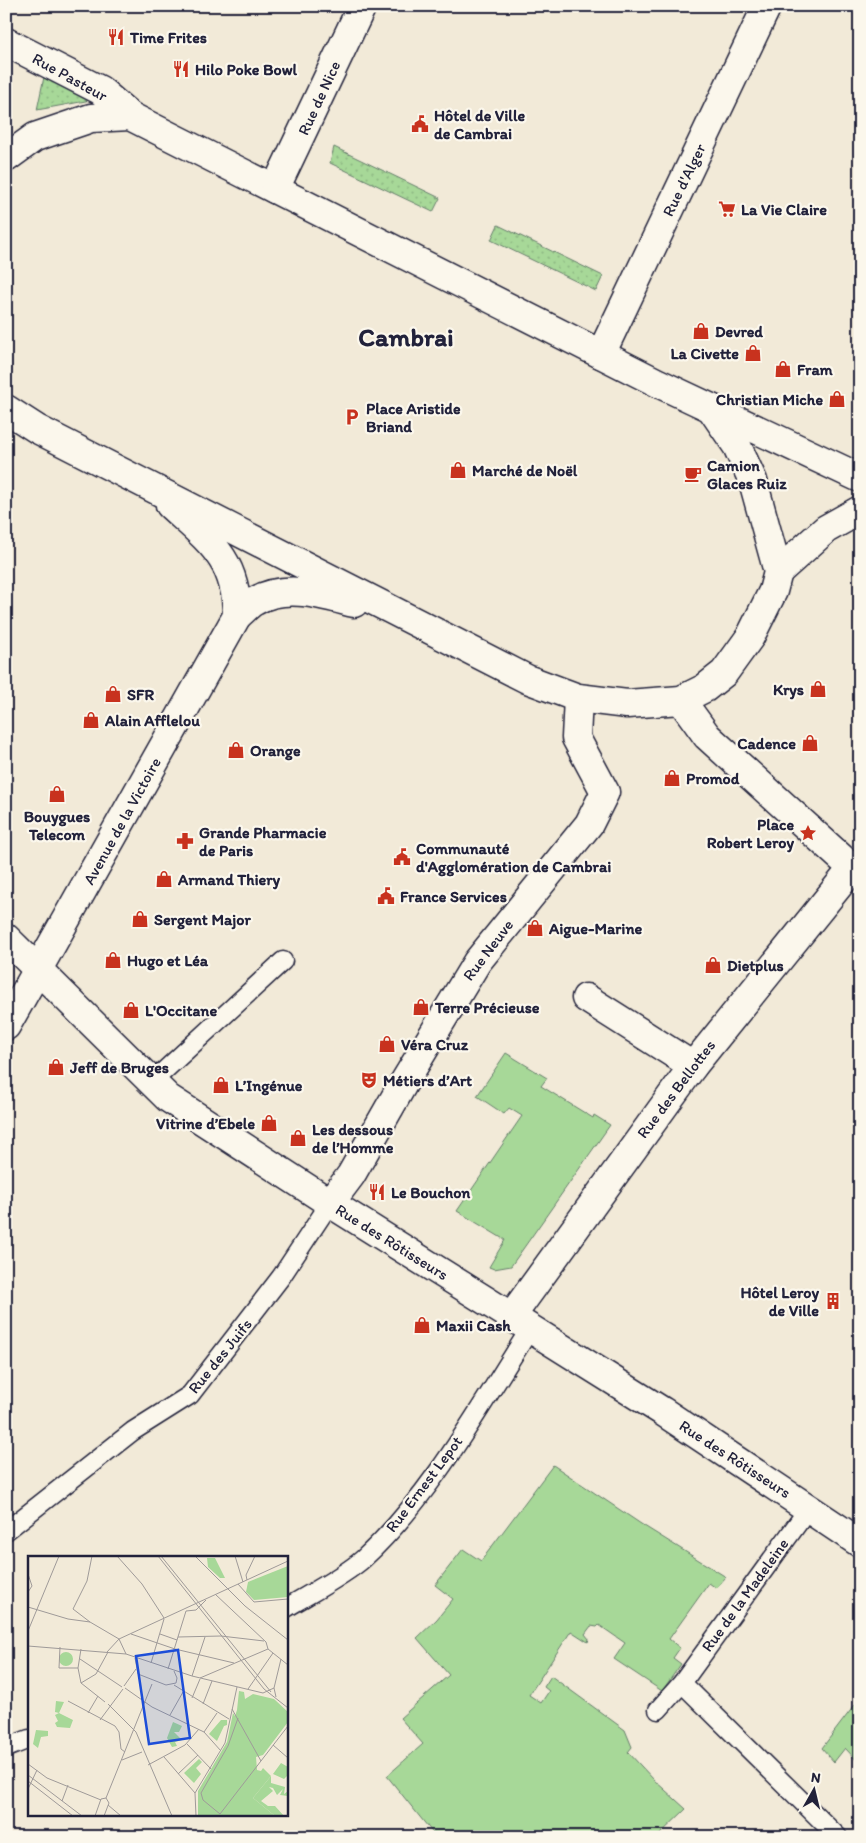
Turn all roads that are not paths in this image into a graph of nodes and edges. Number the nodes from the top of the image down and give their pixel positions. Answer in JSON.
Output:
{"nodes":[{"id":1,"x":362,"y":6,"type":"edge"},
{"id":2,"x":767,"y":6,"type":"edge"},
{"id":3,"x":6,"y":42,"type":"edge"},
{"id":4,"x":130,"y":116,"type":"junction"},
{"id":5,"x":6,"y":158,"type":"edge"},
{"id":6,"x":275,"y":189,"type":"junction"},
{"id":7,"x":601,"y":354,"type":"junction"},
{"id":8,"x":711,"y":408,"type":"junction"},
{"id":9,"x":6,"y":409,"type":"edge"},
{"id":10,"x":860,"y":478,"type":"edge"},
{"id":11,"x":149,"y":486,"type":"junction"},
{"id":12,"x":860,"y":510,"type":"edge"},
{"id":13,"x":778,"y":572,"type":"junction"},
{"id":14,"x":402,"y":615,"type":"junction"},
{"id":15,"x":237,"y":616,"type":"junction"},
{"id":16,"x":578,"y":698,"type":"junction"},
{"id":17,"x":681,"y":700,"type":"junction"},
{"id":18,"x":856,"y":872,"type":"edge"},
{"id":19,"x":6,"y":938,"type":"edge"},
{"id":20,"x":283,"y":962,"type":"dead end"},
{"id":21,"x":39,"y":968,"type":"junction"},
{"id":22,"x":586,"y":998,"type":"dead end"},
{"id":23,"x":6,"y":1026,"type":"edge"},
{"id":24,"x":693,"y":1066,"type":"junction"},
{"id":25,"x":152,"y":1082,"type":"junction"},
{"id":26,"x":330,"y":1203,"type":"junction"},
{"id":27,"x":520,"y":1323,"type":"junction"},
{"id":28,"x":809,"y":1508,"type":"junction"},
{"id":29,"x":6,"y":1531,"type":"edge"},
{"id":30,"x":860,"y":1543,"type":"edge"},
{"id":31,"x":288,"y":1607,"type":"edge"},
{"id":32,"x":682,"y":1683,"type":"junction"},
{"id":33,"x":658,"y":1710,"type":"dead end"},
{"id":34,"x":28,"y":1739,"type":"edge"},
{"id":35,"x":6,"y":1748,"type":"edge"},
{"id":36,"x":838,"y":1837,"type":"edge"}],
"edges":[{"from":1,"to":6,"type":"street","name":"Rue de Nice"},
{"from":2,"to":7,"type":"street","name":"Rue d'Alger"},
{"from":3,"to":4,"type":"street","name":"Rue Pasteur"},
{"from":4,"to":5,"type":"street"},
{"from":4,"to":6,"type":"street"},
{"from":6,"to":7,"type":"street"},
{"from":7,"to":8,"type":"street"},
{"from":8,"to":10,"type":"street"},
{"from":8,"to":13,"type":"street"},
{"from":9,"to":11,"type":"street"},
{"from":11,"to":14,"type":"street"},
{"from":11,"to":15,"type":"street"},
{"from":12,"to":13,"type":"street"},
{"from":13,"to":17,"type":"street"},
{"from":14,"to":15,"type":"street"},
{"from":14,"to":16,"type":"street"},
{"from":15,"to":21,"type":"street","name":"Avenue de la Victoire"},
{"from":16,"to":17,"type":"street"},
{"from":16,"to":26,"type":"street","name":"Rue Neuve"},
{"from":17,"to":18,"type":"street"},
{"from":18,"to":24,"type":"street","name":"Rue des Bellottes"},
{"from":19,"to":21,"type":"street","name":"Rue des Rôtisseurs"},
{"from":20,"to":25,"type":"lane"},
{"from":21,"to":23,"type":"street","name":"Avenue de la Victoire"},
{"from":21,"to":25,"type":"street","name":"Rue des Rôtisseurs"},
{"from":22,"to":24,"type":"street"},
{"from":24,"to":27,"type":"street","name":"Rue des Bellottes"},
{"from":25,"to":26,"type":"street","name":"Rue des Rôtisseurs"},
{"from":26,"to":27,"type":"street","name":"Rue des Rôtisseurs"},
{"from":26,"to":29,"type":"lane","name":"Rue des Juifs"},
{"from":27,"to":28,"type":"street","name":"Rue des Rôtisseurs"},
{"from":27,"to":31,"type":"lane","name":"Rue Ernest Lepot"},
{"from":28,"to":30,"type":"street"},
{"from":28,"to":32,"type":"lane","name":"Rue de la Madeleine"},
{"from":32,"to":33,"type":"lane","name":"Rue de la Madeleine"},
{"from":32,"to":36,"type":"lane"},
{"from":34,"to":35,"type":"lane"}]}
